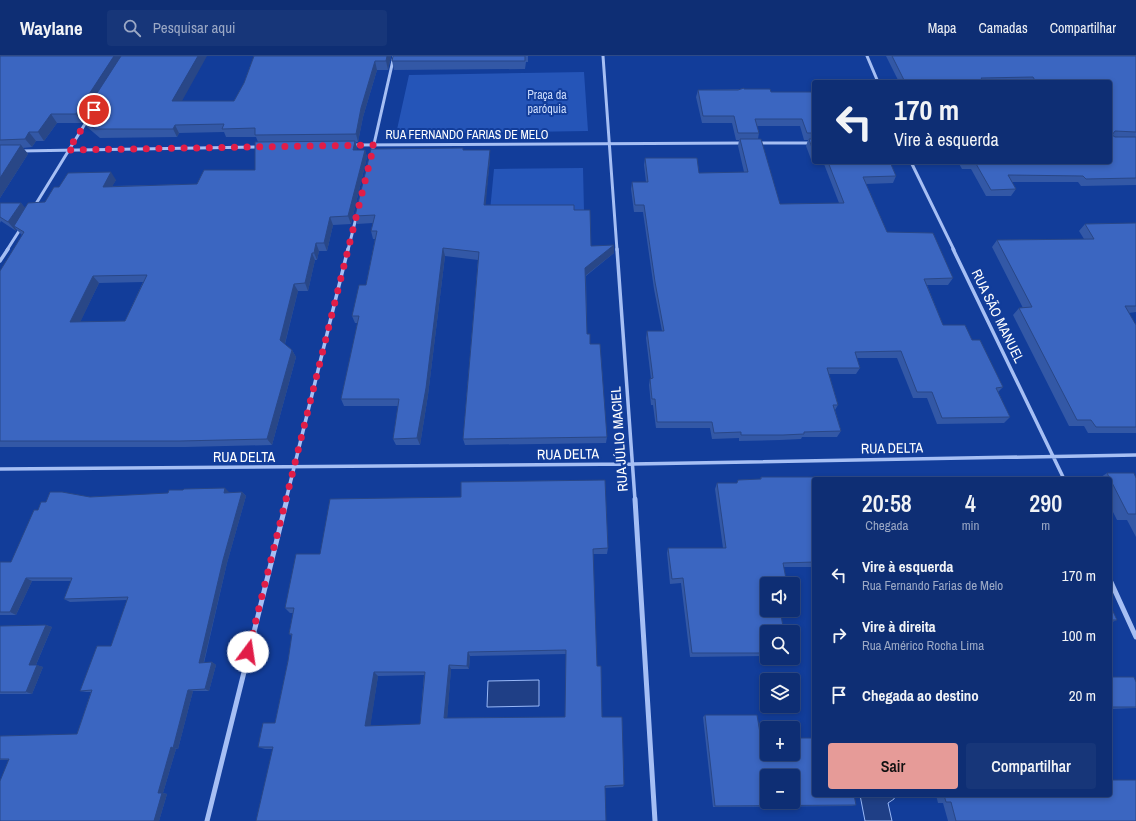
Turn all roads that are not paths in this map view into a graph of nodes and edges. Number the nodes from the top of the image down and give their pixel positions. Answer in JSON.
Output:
{"nodes":[{"id":1,"x":394,"y":56,"type":"edge"},
{"id":2,"x":603,"y":56,"type":"edge"},
{"id":3,"x":867,"y":56,"type":"edge"},
{"id":4,"x":877,"y":80,"type":"edge"},
{"id":5,"x":90,"y":116,"type":"edge"},
{"id":6,"x":812,"y":143,"type":"edge"},
{"id":7,"x":608,"y":144,"type":"junction"},
{"id":8,"x":351,"y":145,"type":"edge"},
{"id":9,"x":374,"y":145,"type":"junction"},
{"id":10,"x":264,"y":146,"type":"edge"},
{"id":11,"x":68,"y":150,"type":"junction"},
{"id":12,"x":15,"y":151,"type":"edge"},
{"id":13,"x":370,"y":160,"type":"edge"},
{"id":14,"x":912,"y":164,"type":"edge"},
{"id":15,"x":359,"y":206,"type":"edge"},
{"id":16,"x":30,"y":213,"type":"edge"},
{"id":17,"x":23,"y":226,"type":"edge"},
{"id":18,"x":0,"y":261,"type":"edge"},
{"id":19,"x":1136,"y":455,"type":"edge"},
{"id":20,"x":1053,"y":456,"type":"junction"},
{"id":21,"x":632,"y":464,"type":"junction"},
{"id":22,"x":294,"y":467,"type":"junction"},
{"id":23,"x":0,"y":469,"type":"edge"},
{"id":24,"x":1063,"y":477,"type":"edge"},
{"id":25,"x":1112,"y":584,"type":"edge"},
{"id":26,"x":1136,"y":637,"type":"edge"},
{"id":27,"x":207,"y":821,"type":"edge"},
{"id":28,"x":655,"y":821,"type":"edge"}],
"edges":[{"from":1,"to":9,"type":"street"},
{"from":2,"to":7,"type":"street","name":"RUA JÚLIO MACIEL"},
{"from":3,"to":4,"type":"street"},
{"from":5,"to":11,"type":"street"},
{"from":6,"to":7,"type":"street","name":"RUA FERNANDO FARIAS DE MELO"},
{"from":7,"to":9,"type":"street","name":"RUA FERNANDO FARIAS DE MELO"},
{"from":7,"to":21,"type":"street","name":"RUA JÚLIO MACIEL"},
{"from":8,"to":9,"type":"street","name":"RUA FERNANDO FARIAS DE MELO"},
{"from":9,"to":13,"type":"street"},
{"from":10,"to":11,"type":"street"},
{"from":11,"to":12,"type":"street"},
{"from":11,"to":16,"type":"street"},
{"from":14,"to":20,"type":"street","name":"RUA SÃO MANUEL"},
{"from":15,"to":22,"type":"street"},
{"from":17,"to":18,"type":"street"},
{"from":19,"to":20,"type":"street","name":"RUA DELTA"},
{"from":20,"to":21,"type":"street","name":"RUA DELTA"},
{"from":20,"to":24,"type":"street","name":"RUA SÃO MANUEL"},
{"from":21,"to":22,"type":"street","name":"RUA DELTA"},
{"from":21,"to":28,"type":"street","name":"RUA JÚLIO MACIEL"},
{"from":22,"to":23,"type":"street","name":"RUA DELTA"},
{"from":22,"to":27,"type":"street"},
{"from":25,"to":26,"type":"street"}]}
